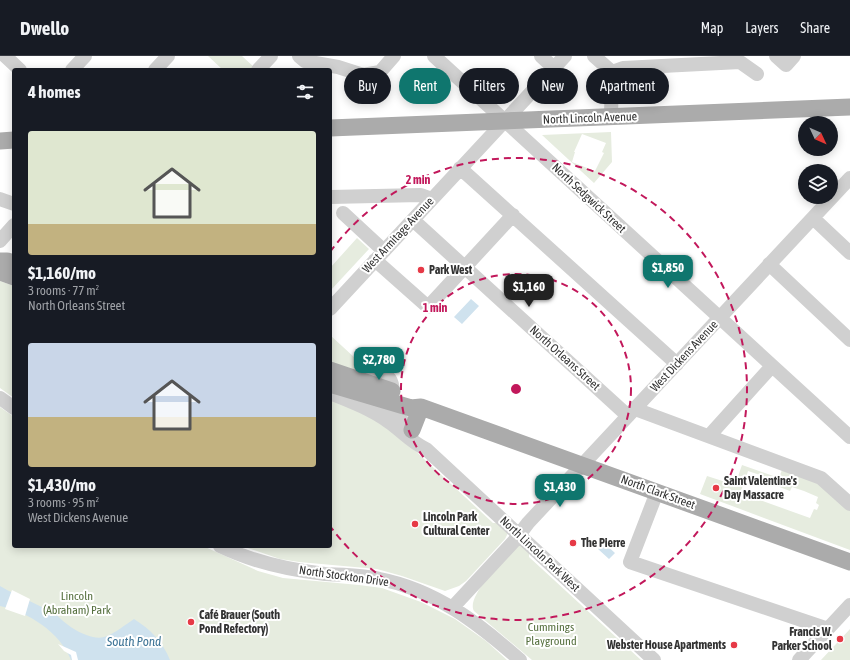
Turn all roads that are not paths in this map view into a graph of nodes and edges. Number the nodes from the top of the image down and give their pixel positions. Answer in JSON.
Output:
{"nodes":[{"id":1,"x":5,"y":56,"type":"edge"},
{"id":2,"x":85,"y":56,"type":"edge"},
{"id":3,"x":168,"y":56,"type":"edge"},
{"id":4,"x":271,"y":56,"type":"edge"},
{"id":5,"x":300,"y":56,"type":"edge"},
{"id":6,"x":394,"y":56,"type":"edge"},
{"id":7,"x":434,"y":56,"type":"edge"},
{"id":8,"x":541,"y":56,"type":"edge"},
{"id":9,"x":565,"y":56,"type":"edge"},
{"id":10,"x":594,"y":56,"type":"edge"},
{"id":11,"x":634,"y":56,"type":"edge"},
{"id":12,"x":776,"y":56,"type":"edge"},
{"id":13,"x":794,"y":56,"type":"edge"},
{"id":14,"x":18,"y":68,"type":"edge"},
{"id":15,"x":74,"y":68,"type":"edge"},
{"id":16,"x":157,"y":68,"type":"edge"},
{"id":17,"x":260,"y":68,"type":"edge"},
{"id":18,"x":554,"y":68,"type":"joint"},
{"id":19,"x":614,"y":68,"type":"edge"},
{"id":20,"x":619,"y":68,"type":"edge"},
{"id":21,"x":648,"y":68,"type":"edge"},
{"id":22,"x":757,"y":74,"type":"dead end"},
{"id":23,"x":527,"y":97,"type":"edge"},
{"id":24,"x":613,"y":104,"type":"edge"},
{"id":25,"x":850,"y":108,"type":"edge"},
{"id":26,"x":611,"y":117,"type":"junction"},
{"id":27,"x":504,"y":121,"type":"junction"},
{"id":28,"x":332,"y":128,"type":"edge"},
{"id":29,"x":12,"y":140,"type":"edge"},
{"id":30,"x":0,"y":141,"type":"edge"},
{"id":31,"x":460,"y":168,"type":"junction"},
{"id":32,"x":850,"y":178,"type":"edge"},
{"id":33,"x":332,"y":197,"type":"edge"},
{"id":34,"x":0,"y":199,"type":"edge"},
{"id":35,"x":432,"y":199,"type":"junction"},
{"id":36,"x":12,"y":203,"type":"edge"},
{"id":37,"x":343,"y":213,"type":"dead end"},
{"id":38,"x":513,"y":215,"type":"junction"},
{"id":39,"x":812,"y":218,"type":"junction"},
{"id":40,"x":413,"y":220,"type":"junction"},
{"id":41,"x":12,"y":227,"type":"edge"},
{"id":42,"x":0,"y":241,"type":"edge"},
{"id":43,"x":850,"y":252,"type":"edge"},
{"id":44,"x":379,"y":256,"type":"junction"},
{"id":45,"x":0,"y":261,"type":"edge"},
{"id":46,"x":12,"y":262,"type":"edge"},
{"id":47,"x":769,"y":264,"type":"junction"},
{"id":48,"x":465,"y":267,"type":"junction"},
{"id":49,"x":0,"y":272,"type":"edge"},
{"id":50,"x":12,"y":276,"type":"edge"},
{"id":51,"x":332,"y":307,"type":"edge"},
{"id":52,"x":720,"y":318,"type":"junction"},
{"id":53,"x":850,"y":340,"type":"edge"},
{"id":54,"x":677,"y":364,"type":"junction"},
{"id":55,"x":772,"y":366,"type":"junction"},
{"id":56,"x":332,"y":371,"type":"edge"},
{"id":57,"x":332,"y":384,"type":"edge"},
{"id":58,"x":332,"y":394,"type":"edge"},
{"id":59,"x":386,"y":395,"type":"junction"},
{"id":60,"x":0,"y":398,"type":"edge"},
{"id":61,"x":12,"y":407,"type":"edge"},
{"id":62,"x":421,"y":407,"type":"junction"},
{"id":63,"x":632,"y":413,"type":"junction"},
{"id":64,"x":412,"y":430,"type":"junction"},
{"id":65,"x":708,"y":436,"type":"junction"},
{"id":66,"x":850,"y":437,"type":"edge"},
{"id":67,"x":426,"y":449,"type":"junction"},
{"id":68,"x":583,"y":465,"type":"junction"},
{"id":69,"x":657,"y":492,"type":"junction"},
{"id":70,"x":850,"y":504,"type":"edge"},
{"id":71,"x":519,"y":535,"type":"junction"},
{"id":72,"x":224,"y":548,"type":"edge"},
{"id":73,"x":850,"y":562,"type":"edge"},
{"id":74,"x":850,"y":606,"type":"edge"},
{"id":75,"x":453,"y":607,"type":"junction"},
{"id":76,"x":828,"y":629,"type":"junction"},
{"id":77,"x":520,"y":660,"type":"edge"},
{"id":78,"x":654,"y":660,"type":"edge"},
{"id":79,"x":799,"y":660,"type":"edge"}],
"edges":[{"from":1,"to":14,"type":"street"},
{"from":2,"to":15,"type":"street"},
{"from":3,"to":16,"type":"street"},
{"from":4,"to":17,"type":"street"},
{"from":5,"to":6,"type":"street"},
{"from":7,"to":27,"type":"street","name":"North Sedgwick Street"},
{"from":8,"to":18,"type":"street"},
{"from":9,"to":18,"type":"street","name":"West Armitage Avenue"},
{"from":10,"to":19,"type":"street"},
{"from":11,"to":20,"type":"street"},
{"from":12,"to":13,"type":"street"},
{"from":21,"to":22,"type":"street"},
{"from":23,"to":27,"type":"street","name":"West Armitage Avenue"},
{"from":24,"to":26,"type":"street"},
{"from":25,"to":26,"type":"main road","name":"North Lincoln Avenue"},
{"from":26,"to":27,"type":"main road","name":"North Lincoln Avenue"},
{"from":27,"to":28,"type":"main road","name":"North Lincoln Avenue"},
{"from":27,"to":31,"type":"street","name":"West Armitage Avenue"},
{"from":27,"to":52,"type":"street","name":"North Sedgwick Street"},
{"from":29,"to":30,"type":"main road"},
{"from":31,"to":35,"type":"street","name":"West Armitage Avenue"},
{"from":31,"to":38,"type":"street"},
{"from":32,"to":39,"type":"street","name":"West Dickens Avenue"},
{"from":33,"to":35,"type":"street"},
{"from":34,"to":36,"type":"street"},
{"from":35,"to":40,"type":"street","name":"West Armitage Avenue"},
{"from":37,"to":44,"type":"street"},
{"from":38,"to":48,"type":"street"},
{"from":38,"to":54,"type":"street"},
{"from":39,"to":43,"type":"street"},
{"from":39,"to":47,"type":"street","name":"West Dickens Avenue"},
{"from":40,"to":44,"type":"street","name":"West Armitage Avenue"},
{"from":40,"to":48,"type":"street","name":"North Orleans Street"},
{"from":41,"to":42,"type":"street"},
{"from":44,"to":48,"type":"street"},
{"from":44,"to":51,"type":"street","name":"West Armitage Avenue"},
{"from":45,"to":46,"type":"main road"},
{"from":47,"to":52,"type":"street","name":"West Dickens Avenue"},
{"from":47,"to":53,"type":"street"},
{"from":48,"to":63,"type":"street","name":"North Orleans Street"},
{"from":49,"to":50,"type":"main road"},
{"from":52,"to":54,"type":"street","name":"West Dickens Avenue"},
{"from":52,"to":55,"type":"street","name":"North Sedgwick Street"},
{"from":54,"to":63,"type":"street","name":"West Dickens Avenue"},
{"from":55,"to":65,"type":"street"},
{"from":55,"to":66,"type":"street","name":"North Sedgwick Street"},
{"from":56,"to":59,"type":"main road","name":"North Clark Street"},
{"from":57,"to":59,"type":"main road","name":"North Clark Street"},
{"from":58,"to":67,"type":"street","name":"North Lincoln Park West"},
{"from":59,"to":62,"type":"main road","name":"North Clark Street"},
{"from":59,"to":64,"type":"street","name":"North Lincoln Park West"},
{"from":60,"to":61,"type":"street"},
{"from":62,"to":64,"type":"main road"},
{"from":62,"to":68,"type":"main road","name":"North Clark Street"},
{"from":63,"to":65,"type":"street"},
{"from":63,"to":68,"type":"street","name":"West Dickens Avenue"},
{"from":64,"to":67,"type":"street","name":"North Lincoln Park West"},
{"from":65,"to":70,"type":"street"},
{"from":67,"to":71,"type":"street","name":"North Lincoln Park West"},
{"from":68,"to":69,"type":"main road","name":"North Clark Street"},
{"from":68,"to":71,"type":"street","name":"West Dickens Avenue"},
{"from":69,"to":73,"type":"main road","name":"North Clark Street"},
{"from":69,"to":76,"type":"street"},
{"from":71,"to":75,"type":"street","name":"West Dickens Avenue"},
{"from":71,"to":78,"type":"street","name":"North Lincoln Park West"},
{"from":72,"to":75,"type":"street","name":"North Stockton Drive"},
{"from":74,"to":76,"type":"street"},
{"from":75,"to":77,"type":"street","name":"North Stockton Drive"},
{"from":76,"to":79,"type":"street"}]}
